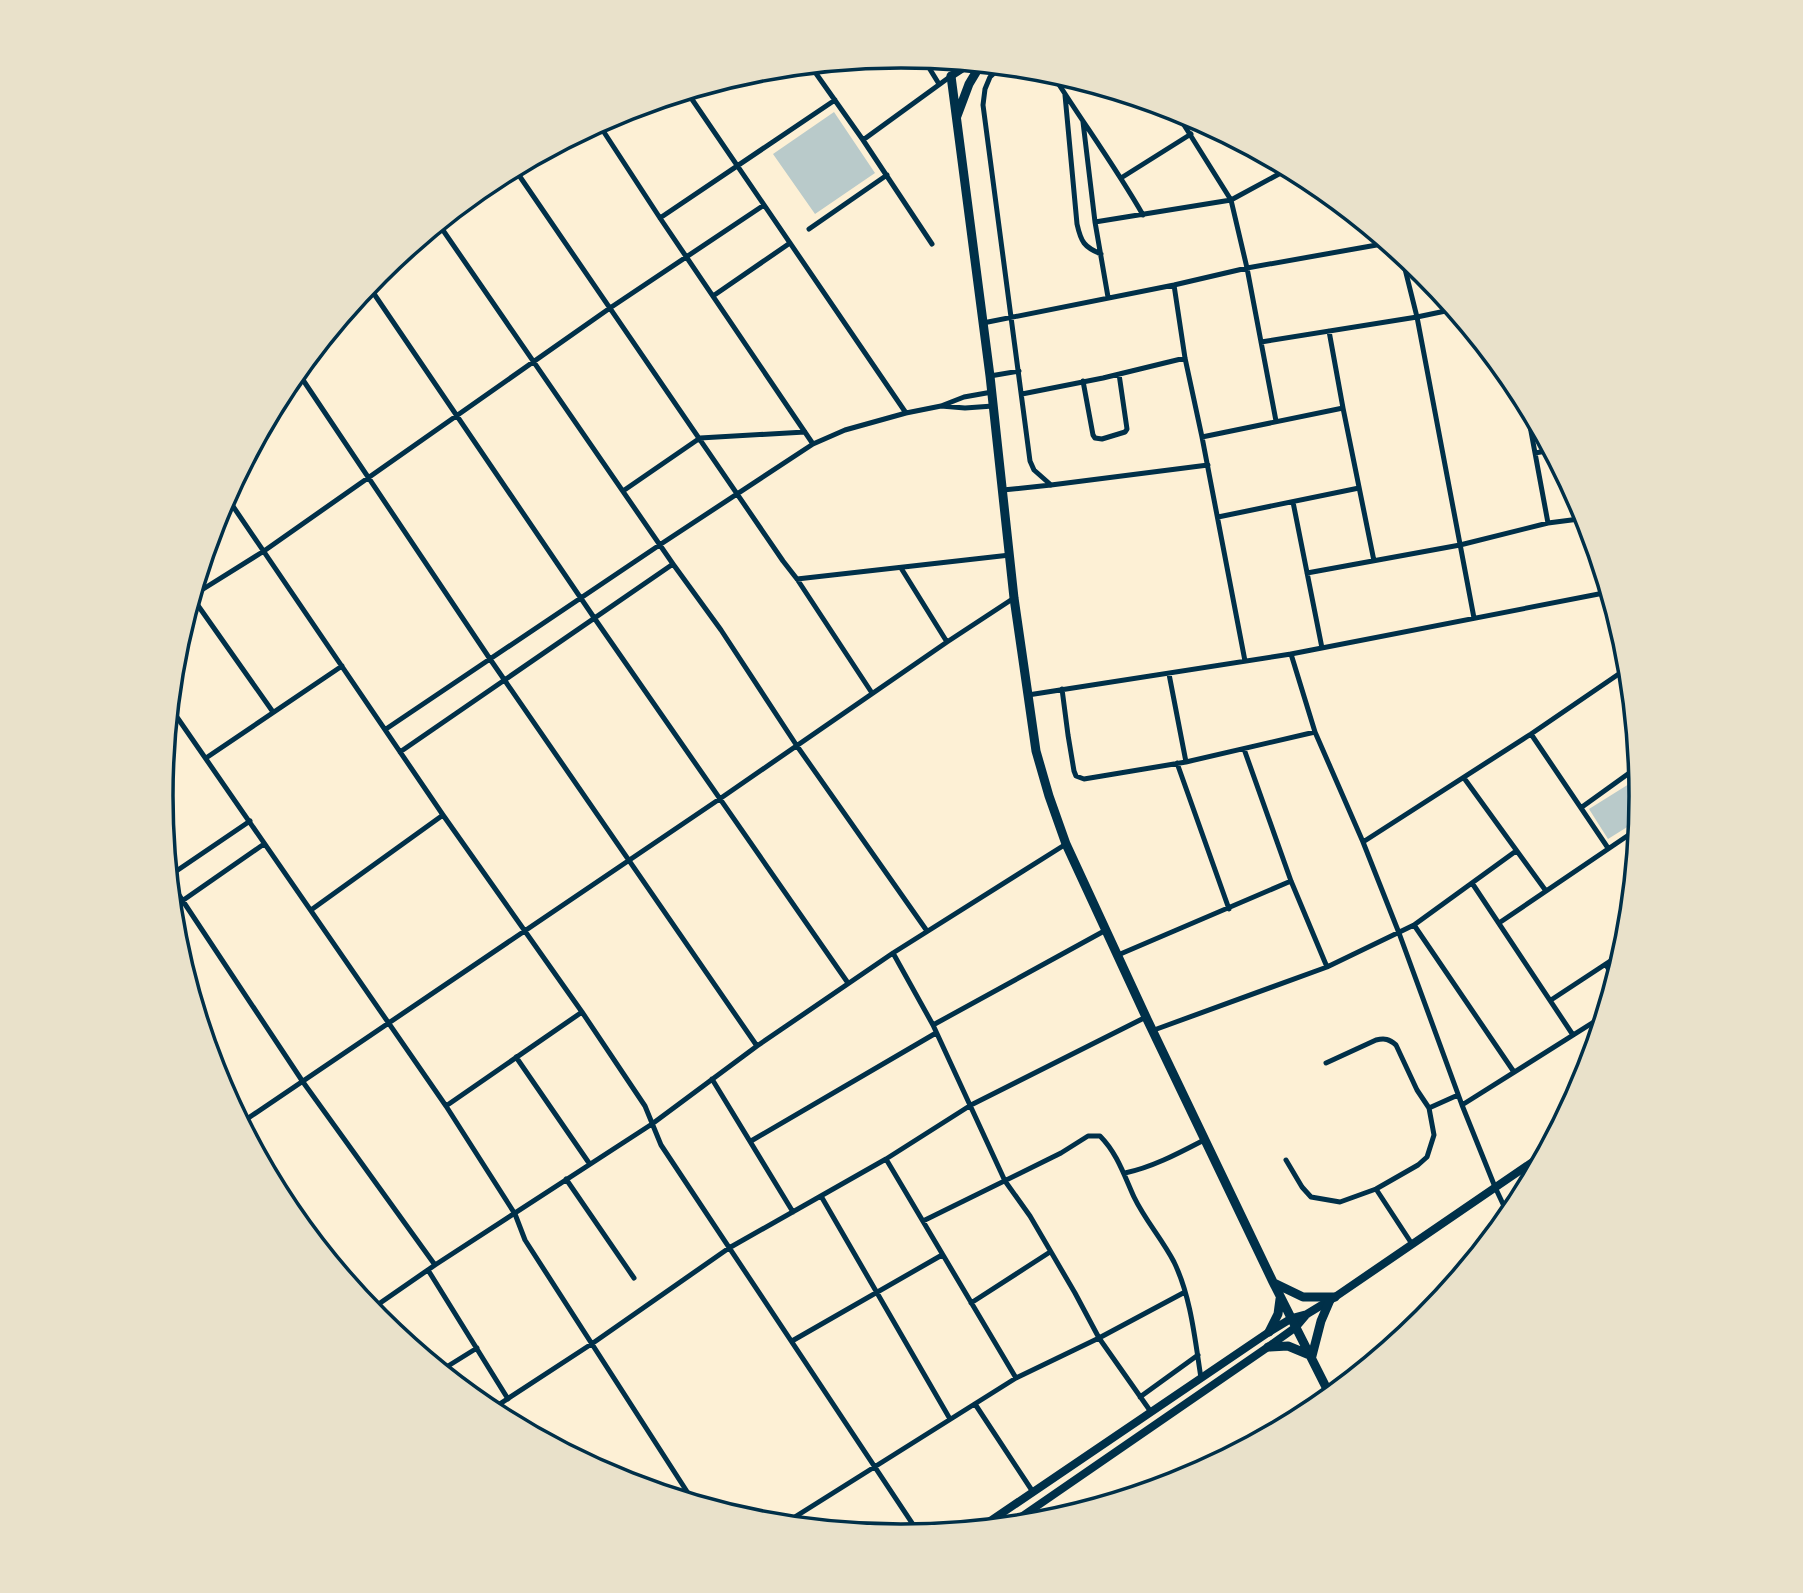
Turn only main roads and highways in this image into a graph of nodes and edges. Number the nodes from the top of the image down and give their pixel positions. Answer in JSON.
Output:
{"nodes":[{"id":1,"x":959,"y":71,"type":"edge"},
{"id":2,"x":976,"y":72,"type":"edge"},
{"id":3,"x":951,"y":76,"type":"joint"},
{"id":4,"x":956,"y":121,"type":"junction"},
{"id":5,"x":1531,"y":1163,"type":"edge"},
{"id":6,"x":1273,"y":1282,"type":"junction"},
{"id":7,"x":1281,"y":1297,"type":"junction"},
{"id":8,"x":1333,"y":1298,"type":"junction"},
{"id":9,"x":1294,"y":1322,"type":"junction"},
{"id":10,"x":1269,"y":1332,"type":"junction"},
{"id":11,"x":1268,"y":1347,"type":"junction"},
{"id":12,"x":1312,"y":1356,"type":"junction"},
{"id":13,"x":1326,"y":1387,"type":"edge"},
{"id":14,"x":1027,"y":1514,"type":"edge"},
{"id":15,"x":993,"y":1519,"type":"edge"}],
"edges":[{"from":1,"to":3,"type":"main road"},
{"from":2,"to":4,"type":"main road"},
{"from":3,"to":4,"type":"main road"},
{"from":4,"to":6,"type":"main road"},
{"from":5,"to":8,"type":"main road"},
{"from":6,"to":7,"type":"main road"},
{"from":6,"to":8,"type":"main road"},
{"from":7,"to":9,"type":"main road"},
{"from":7,"to":10,"type":"main road"},
{"from":8,"to":9,"type":"main road"},
{"from":8,"to":12,"type":"main road"},
{"from":9,"to":10,"type":"main road"},
{"from":9,"to":11,"type":"main road"},
{"from":9,"to":12,"type":"main road"},
{"from":10,"to":15,"type":"main road"},
{"from":11,"to":12,"type":"main road"},
{"from":11,"to":14,"type":"main road"},
{"from":12,"to":13,"type":"main road"}]}
